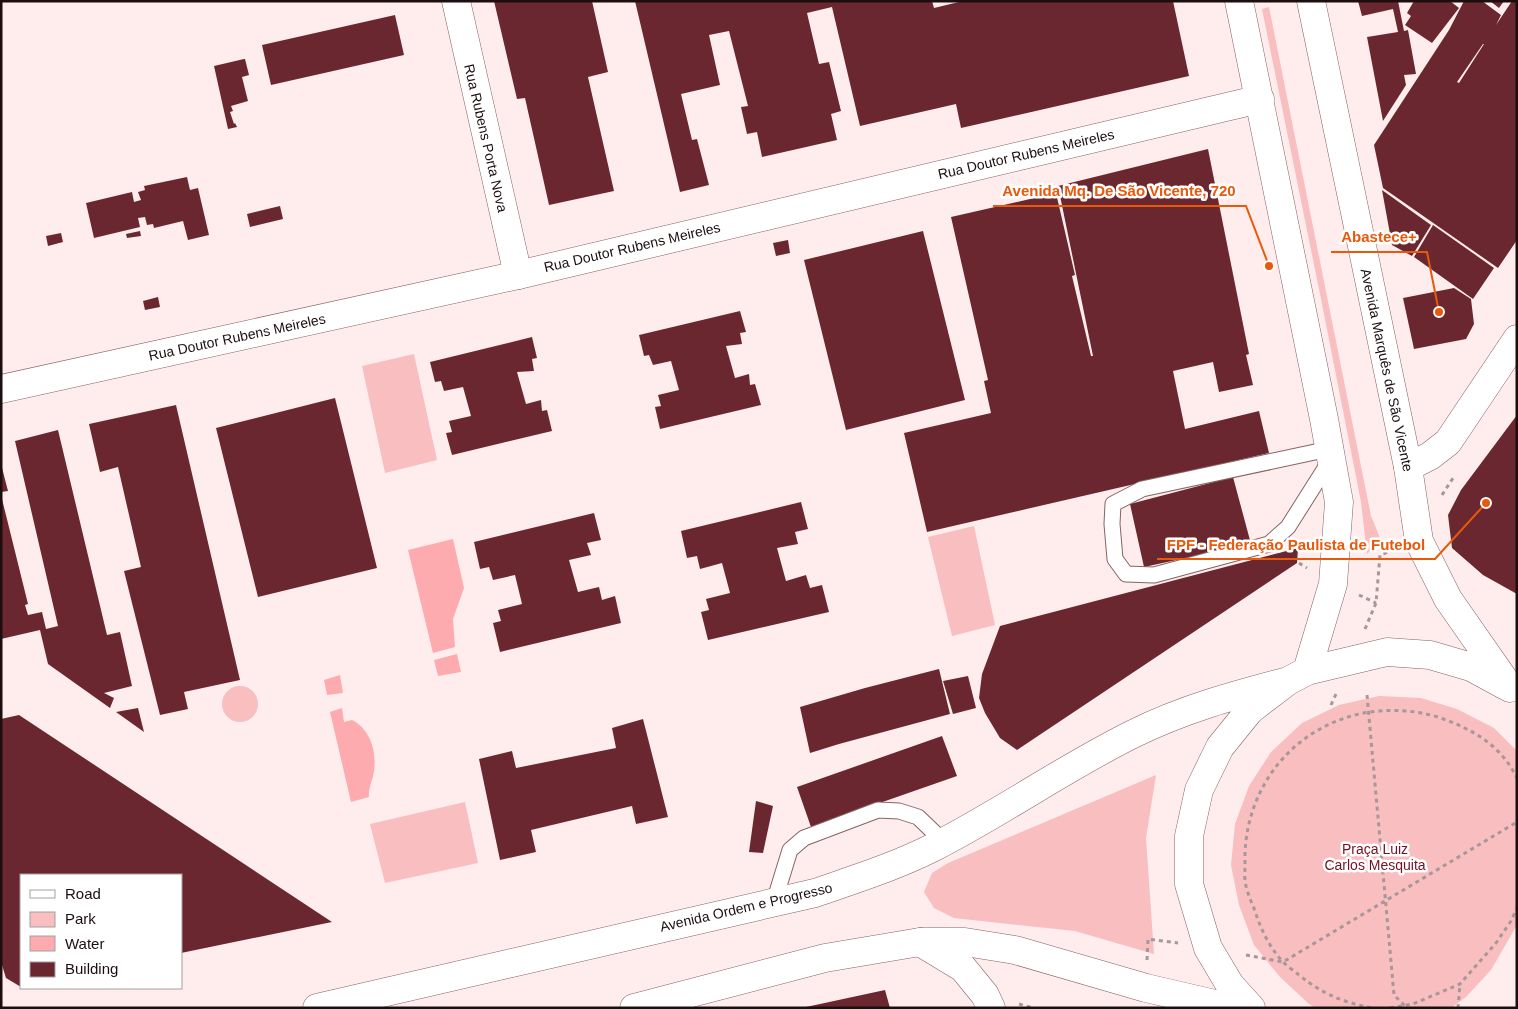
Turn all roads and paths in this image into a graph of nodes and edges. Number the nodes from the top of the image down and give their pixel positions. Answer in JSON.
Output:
{"nodes":[{"id":1,"x":456,"y":1,"type":"edge"},
{"id":2,"x":1239,"y":1,"type":"edge"},
{"id":3,"x":1311,"y":1,"type":"edge"},
{"id":4,"x":1260,"y":99,"type":"junction"},
{"id":5,"x":518,"y":275,"type":"junction"},
{"id":6,"x":1516,"y":343,"type":"edge"},
{"id":7,"x":1,"y":388,"type":"edge"},
{"id":8,"x":1330,"y":454,"type":"junction"},
{"id":9,"x":1408,"y":468,"type":"junction"},
{"id":10,"x":1297,"y":676,"type":"junction"},
{"id":11,"x":1513,"y":691,"type":"edge"},
{"id":12,"x":1367,"y":694,"type":"dead end"},
{"id":13,"x":1369,"y":712,"type":"junction"},
{"id":14,"x":1517,"y":778,"type":"edge"},
{"id":15,"x":1517,"y":822,"type":"edge"},
{"id":16,"x":944,"y":842,"type":"junction"},
{"id":17,"x":1385,"y":901,"type":"junction"},
{"id":18,"x":774,"y":902,"type":"junction"},
{"id":19,"x":1517,"y":908,"type":"edge"},
{"id":20,"x":920,"y":942,"type":"junction"},
{"id":21,"x":1283,"y":962,"type":"junction"},
{"id":22,"x":1460,"y":984,"type":"junction"},
{"id":23,"x":1406,"y":1006,"type":"edge"},
{"id":24,"x":317,"y":1008,"type":"edge"},
{"id":25,"x":634,"y":1008,"type":"edge"},
{"id":26,"x":991,"y":1008,"type":"edge"},
{"id":27,"x":1232,"y":1008,"type":"edge"},
{"id":28,"x":1251,"y":1008,"type":"edge"},
{"id":29,"x":1371,"y":1008,"type":"edge"},
{"id":30,"x":1390,"y":1008,"type":"edge"},
{"id":31,"x":1458,"y":1008,"type":"edge"}],
"edges":[{"from":1,"to":5,"type":"main road","name":"Rua Rubens Porta Nova"},
{"from":2,"to":4,"type":"main road"},
{"from":3,"to":9,"type":"main road","name":"Avenida Marquês de São Vicente"},
{"from":4,"to":5,"type":"main road","name":"Rua Doutor Rubens Meireles"},
{"from":4,"to":8,"type":"main road"},
{"from":5,"to":7,"type":"main road","name":"Rua Doutor Rubens Meireles"},
{"from":6,"to":9,"type":"main road"},
{"from":8,"to":8,"type":"lane"},
{"from":8,"to":10,"type":"main road"},
{"from":9,"to":11,"type":"main road","name":"Avenida Marquês de São Vicente"},
{"from":10,"to":11,"type":"main road"},
{"from":10,"to":16,"type":"main road","name":"Avenida Ordem e Progresso"},
{"from":10,"to":28,"type":"main road"},
{"from":12,"to":13,"type":"path"},
{"from":13,"to":14,"type":"path"},
{"from":13,"to":17,"type":"path"},
{"from":13,"to":21,"type":"path"},
{"from":15,"to":17,"type":"path"},
{"from":16,"to":18,"type":"main road","name":"Avenida Ordem e Progresso"},
{"from":16,"to":18,"type":"lane"},
{"from":17,"to":21,"type":"path"},
{"from":17,"to":23,"type":"path"},
{"from":18,"to":24,"type":"main road","name":"Avenida Ordem e Progresso"},
{"from":19,"to":22,"type":"path"},
{"from":20,"to":25,"type":"main road"},
{"from":20,"to":26,"type":"main road"},
{"from":20,"to":27,"type":"main road"},
{"from":21,"to":29,"type":"path"},
{"from":22,"to":23,"type":"path"},
{"from":22,"to":31,"type":"path"},
{"from":23,"to":30,"type":"path"}]}
